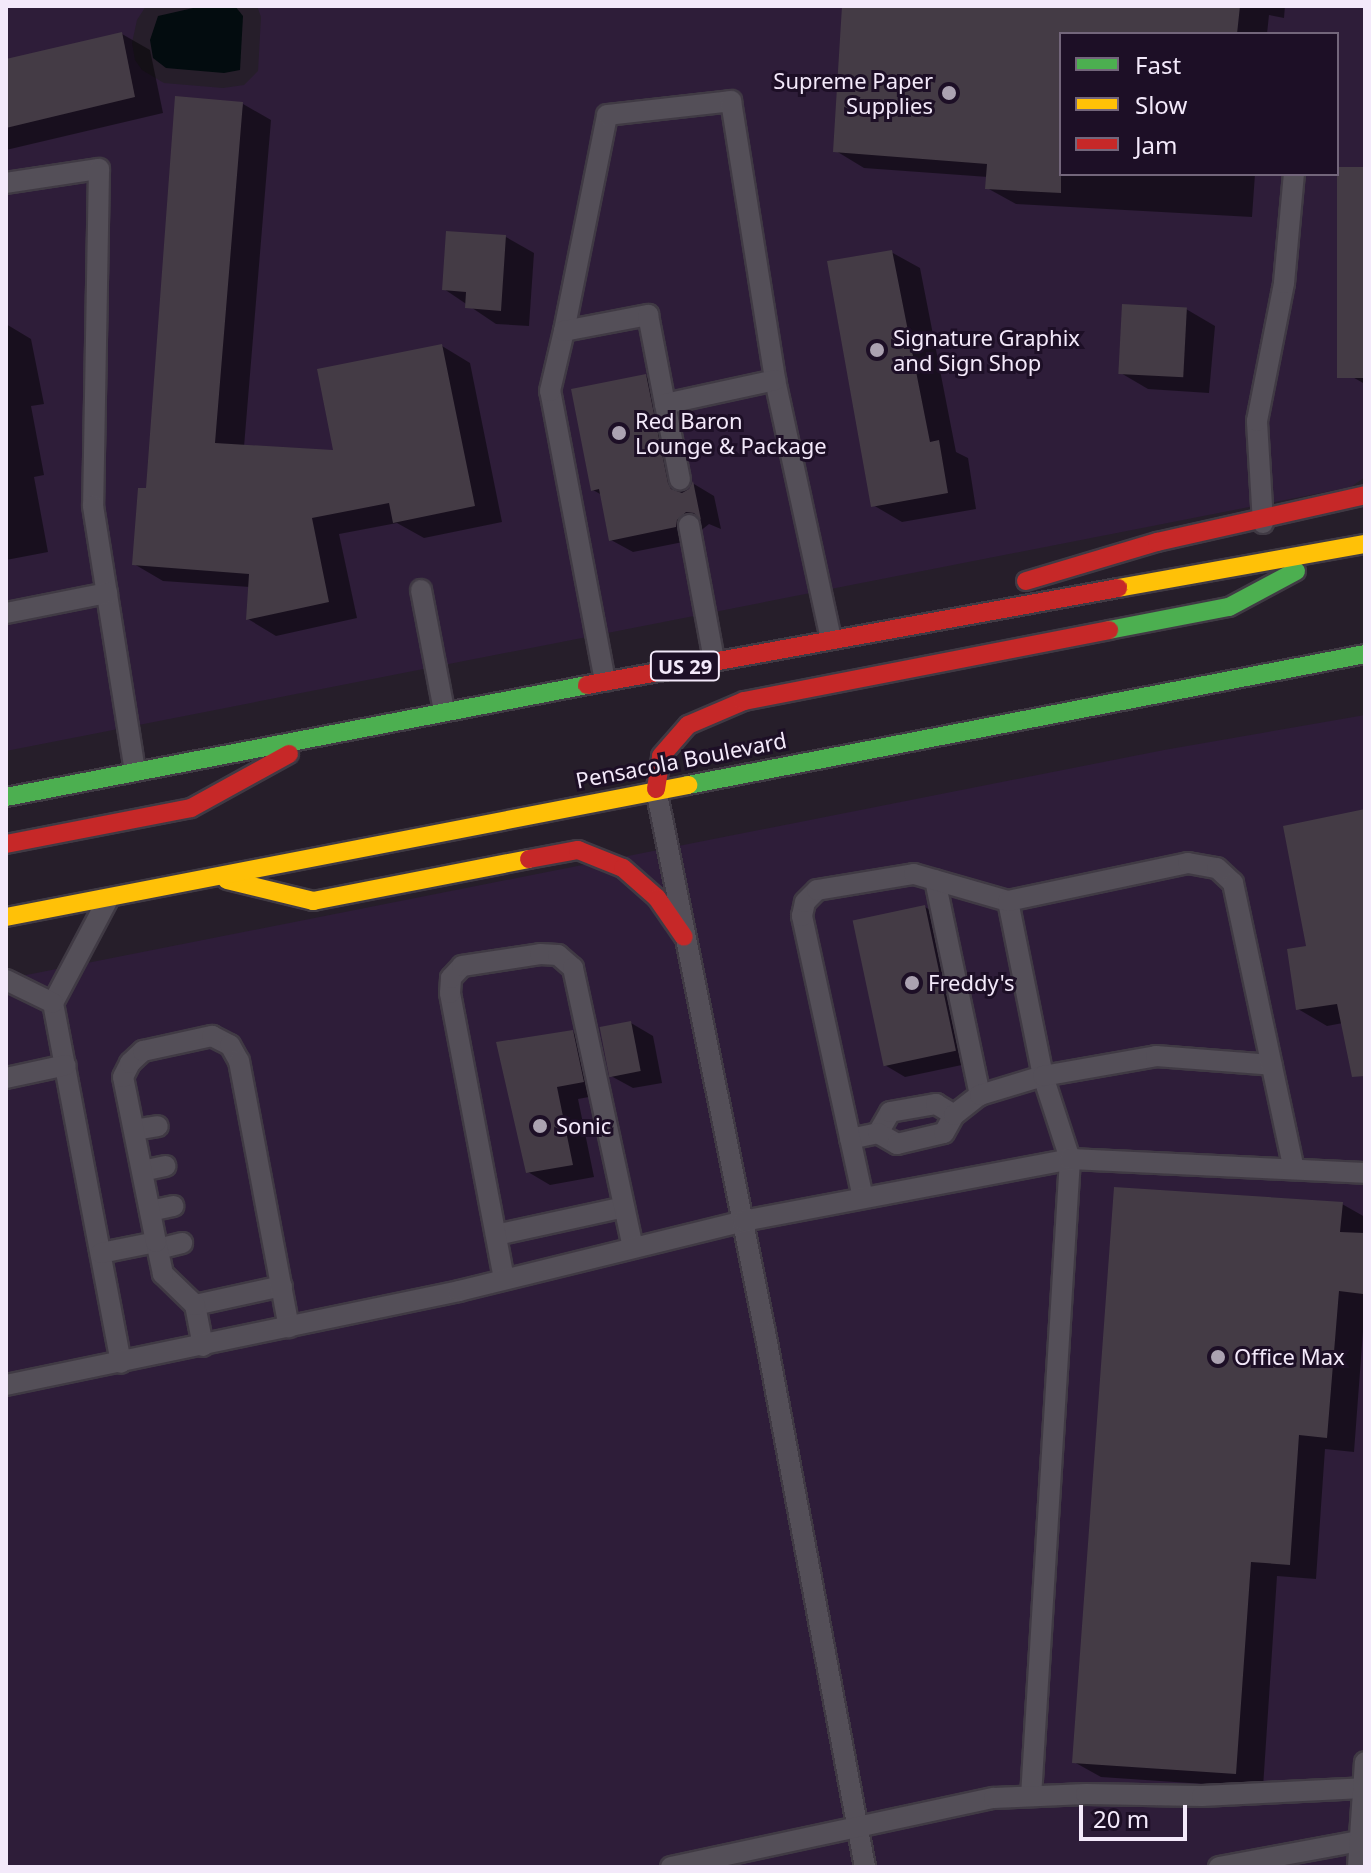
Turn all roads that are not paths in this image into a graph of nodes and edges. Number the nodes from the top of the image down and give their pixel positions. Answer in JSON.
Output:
{"nodes":[{"id":1,"x":1294,"y":176,"type":"edge"},
{"id":2,"x":6,"y":183,"type":"edge"},
{"id":3,"x":564,"y":331,"type":"junction"},
{"id":4,"x":775,"y":380,"type":"junction"},
{"id":5,"x":665,"y":404,"type":"junction"},
{"id":6,"x":680,"y":480,"type":"dead end"},
{"id":7,"x":1365,"y":495,"type":"edge"},
{"id":8,"x":1263,"y":518,"type":"junction"},
{"id":9,"x":689,"y":525,"type":"dead end"},
{"id":10,"x":1365,"y":544,"type":"edge"},
{"id":11,"x":1337,"y":549,"type":"junction"},
{"id":12,"x":1265,"y":563,"type":"junction"},
{"id":13,"x":1009,"y":586,"type":"dead end"},
{"id":14,"x":421,"y":590,"type":"dead end"},
{"id":15,"x":107,"y":593,"type":"junction"},
{"id":16,"x":979,"y":595,"type":"dead end"},
{"id":17,"x":6,"y":613,"type":"edge"},
{"id":18,"x":831,"y":639,"type":"junction"},
{"id":19,"x":1365,"y":654,"type":"edge"},
{"id":20,"x":714,"y":660,"type":"junction"},
{"id":21,"x":605,"y":681,"type":"junction"},
{"id":22,"x":444,"y":711,"type":"junction"},
{"id":23,"x":326,"y":734,"type":"junction"},
{"id":24,"x":135,"y":771,"type":"junction"},
{"id":25,"x":656,"y":789,"type":"junction"},
{"id":26,"x":6,"y":797,"type":"edge"},
{"id":27,"x":6,"y":844,"type":"edge"},
{"id":28,"x":213,"y":877,"type":"junction"},
{"id":29,"x":935,"y":880,"type":"junction"},
{"id":30,"x":108,"y":897,"type":"junction"},
{"id":31,"x":1008,"y":901,"type":"junction"},
{"id":32,"x":6,"y":917,"type":"edge"},
{"id":33,"x":684,"y":937,"type":"junction"},
{"id":34,"x":6,"y":980,"type":"edge"},
{"id":35,"x":53,"y":1003,"type":"junction"},
{"id":36,"x":66,"y":1065,"type":"junction"},
{"id":37,"x":1272,"y":1065,"type":"junction"},
{"id":38,"x":1043,"y":1076,"type":"junction"},
{"id":39,"x":6,"y":1078,"type":"edge"},
{"id":40,"x":980,"y":1095,"type":"junction"},
{"id":41,"x":954,"y":1115,"type":"junction"},
{"id":42,"x":158,"y":1126,"type":"dead end"},
{"id":43,"x":134,"y":1130,"type":"junction"},
{"id":44,"x":878,"y":1133,"type":"junction"},
{"id":45,"x":850,"y":1139,"type":"junction"},
{"id":46,"x":1070,"y":1159,"type":"junction"},
{"id":47,"x":165,"y":1166,"type":"dead end"},
{"id":48,"x":1294,"y":1169,"type":"junction"},
{"id":49,"x":142,"y":1171,"type":"junction"},
{"id":50,"x":1365,"y":1173,"type":"edge"},
{"id":51,"x":863,"y":1198,"type":"junction"},
{"id":52,"x":173,"y":1206,"type":"dead end"},
{"id":53,"x":624,"y":1207,"type":"junction"},
{"id":54,"x":150,"y":1211,"type":"junction"},
{"id":55,"x":743,"y":1221,"type":"junction"},
{"id":56,"x":496,"y":1235,"type":"junction"},
{"id":57,"x":182,"y":1243,"type":"dead end"},
{"id":58,"x":157,"y":1246,"type":"junction"},
{"id":59,"x":633,"y":1248,"type":"junction"},
{"id":60,"x":101,"y":1253,"type":"junction"},
{"id":61,"x":504,"y":1279,"type":"junction"},
{"id":62,"x":282,"y":1286,"type":"junction"},
{"id":63,"x":195,"y":1305,"type":"junction"},
{"id":64,"x":289,"y":1327,"type":"junction"},
{"id":65,"x":203,"y":1346,"type":"junction"},
{"id":66,"x":121,"y":1363,"type":"junction"},
{"id":67,"x":6,"y":1385,"type":"edge"},
{"id":68,"x":1365,"y":1762,"type":"edge"},
{"id":69,"x":1363,"y":1788,"type":"junction"},
{"id":70,"x":1031,"y":1796,"type":"junction"},
{"id":71,"x":858,"y":1827,"type":"junction"},
{"id":72,"x":1359,"y":1841,"type":"junction"},
{"id":73,"x":762,"y":1858,"type":"edge"},
{"id":74,"x":671,"y":1867,"type":"edge"},
{"id":75,"x":865,"y":1867,"type":"edge"},
{"id":76,"x":1219,"y":1867,"type":"edge"},
{"id":77,"x":1358,"y":1867,"type":"edge"}],
"edges":[{"from":1,"to":8,"type":"lane"},
{"from":2,"to":15,"type":"lane"},
{"from":3,"to":4,"type":"lane"},
{"from":3,"to":5,"type":"lane"},
{"from":3,"to":21,"type":"lane"},
{"from":4,"to":5,"type":"lane"},
{"from":4,"to":18,"type":"lane"},
{"from":5,"to":6,"type":"lane"},
{"from":7,"to":8,"type":"highway"},
{"from":8,"to":12,"type":"lane"},
{"from":8,"to":13,"type":"highway"},
{"from":9,"to":20,"type":"lane"},
{"from":10,"to":11,"type":"highway","number":"US 29"},
{"from":11,"to":12,"type":"highway","number":"US 29"},
{"from":11,"to":25,"type":"highway"},
{"from":12,"to":18,"type":"highway","number":"US 29"},
{"from":14,"to":22,"type":"lane"},
{"from":15,"to":17,"type":"lane"},
{"from":15,"to":24,"type":"lane"},
{"from":16,"to":18,"type":"highway"},
{"from":18,"to":20,"type":"highway","number":"US 29"},
{"from":19,"to":25,"type":"highway","name":"Pensacola Boulevard"},
{"from":20,"to":21,"type":"highway","number":"US 29"},
{"from":21,"to":22,"type":"highway","number":"US 29"},
{"from":22,"to":23,"type":"highway","number":"US 29"},
{"from":23,"to":24,"type":"highway","number":"US 29"},
{"from":23,"to":27,"type":"highway"},
{"from":24,"to":26,"type":"highway","number":"US 29"},
{"from":25,"to":28,"type":"highway","name":"Pensacola Boulevard"},
{"from":25,"to":33,"type":"lane"},
{"from":28,"to":30,"type":"highway","name":"Pensacola Boulevard"},
{"from":28,"to":33,"type":"highway"},
{"from":29,"to":31,"type":"lane"},
{"from":29,"to":40,"type":"lane"},
{"from":29,"to":45,"type":"lane"},
{"from":30,"to":32,"type":"highway","name":"Pensacola Boulevard"},
{"from":30,"to":35,"type":"lane"},
{"from":31,"to":37,"type":"lane"},
{"from":31,"to":38,"type":"lane"},
{"from":33,"to":55,"type":"lane"},
{"from":34,"to":35,"type":"lane"},
{"from":35,"to":36,"type":"lane"},
{"from":36,"to":39,"type":"lane"},
{"from":36,"to":60,"type":"lane"},
{"from":37,"to":38,"type":"lane"},
{"from":37,"to":48,"type":"lane"},
{"from":38,"to":40,"type":"lane"},
{"from":38,"to":46,"type":"lane"},
{"from":40,"to":41,"type":"lane"},
{"from":41,"to":44,"type":"lane"},
{"from":41,"to":44,"type":"lane"},
{"from":42,"to":43,"type":"lane"},
{"from":43,"to":49,"type":"lane"},
{"from":43,"to":62,"type":"lane"},
{"from":44,"to":45,"type":"lane"},
{"from":45,"to":51,"type":"lane"},
{"from":46,"to":48,"type":"lane"},
{"from":46,"to":51,"type":"lane"},
{"from":46,"to":70,"type":"lane"},
{"from":47,"to":49,"type":"lane"},
{"from":48,"to":50,"type":"lane"},
{"from":49,"to":54,"type":"lane"},
{"from":51,"to":55,"type":"lane"},
{"from":52,"to":54,"type":"lane"},
{"from":53,"to":56,"type":"lane"},
{"from":53,"to":56,"type":"lane"},
{"from":53,"to":59,"type":"lane"},
{"from":54,"to":58,"type":"lane"},
{"from":55,"to":59,"type":"lane"},
{"from":55,"to":71,"type":"lane"},
{"from":56,"to":61,"type":"lane"},
{"from":57,"to":58,"type":"lane"},
{"from":58,"to":60,"type":"lane"},
{"from":58,"to":63,"type":"lane"},
{"from":59,"to":61,"type":"lane"},
{"from":60,"to":66,"type":"lane"},
{"from":61,"to":64,"type":"lane"},
{"from":62,"to":63,"type":"lane"},
{"from":62,"to":64,"type":"lane"},
{"from":63,"to":65,"type":"lane"},
{"from":64,"to":65,"type":"lane"},
{"from":65,"to":66,"type":"lane"},
{"from":66,"to":67,"type":"lane"},
{"from":68,"to":69,"type":"lane"},
{"from":69,"to":70,"type":"lane"},
{"from":69,"to":72,"type":"lane"},
{"from":70,"to":71,"type":"lane"},
{"from":71,"to":73,"type":"lane"},
{"from":71,"to":75,"type":"lane"},
{"from":72,"to":76,"type":"lane"},
{"from":72,"to":77,"type":"lane"},
{"from":73,"to":74,"type":"lane"}]}
